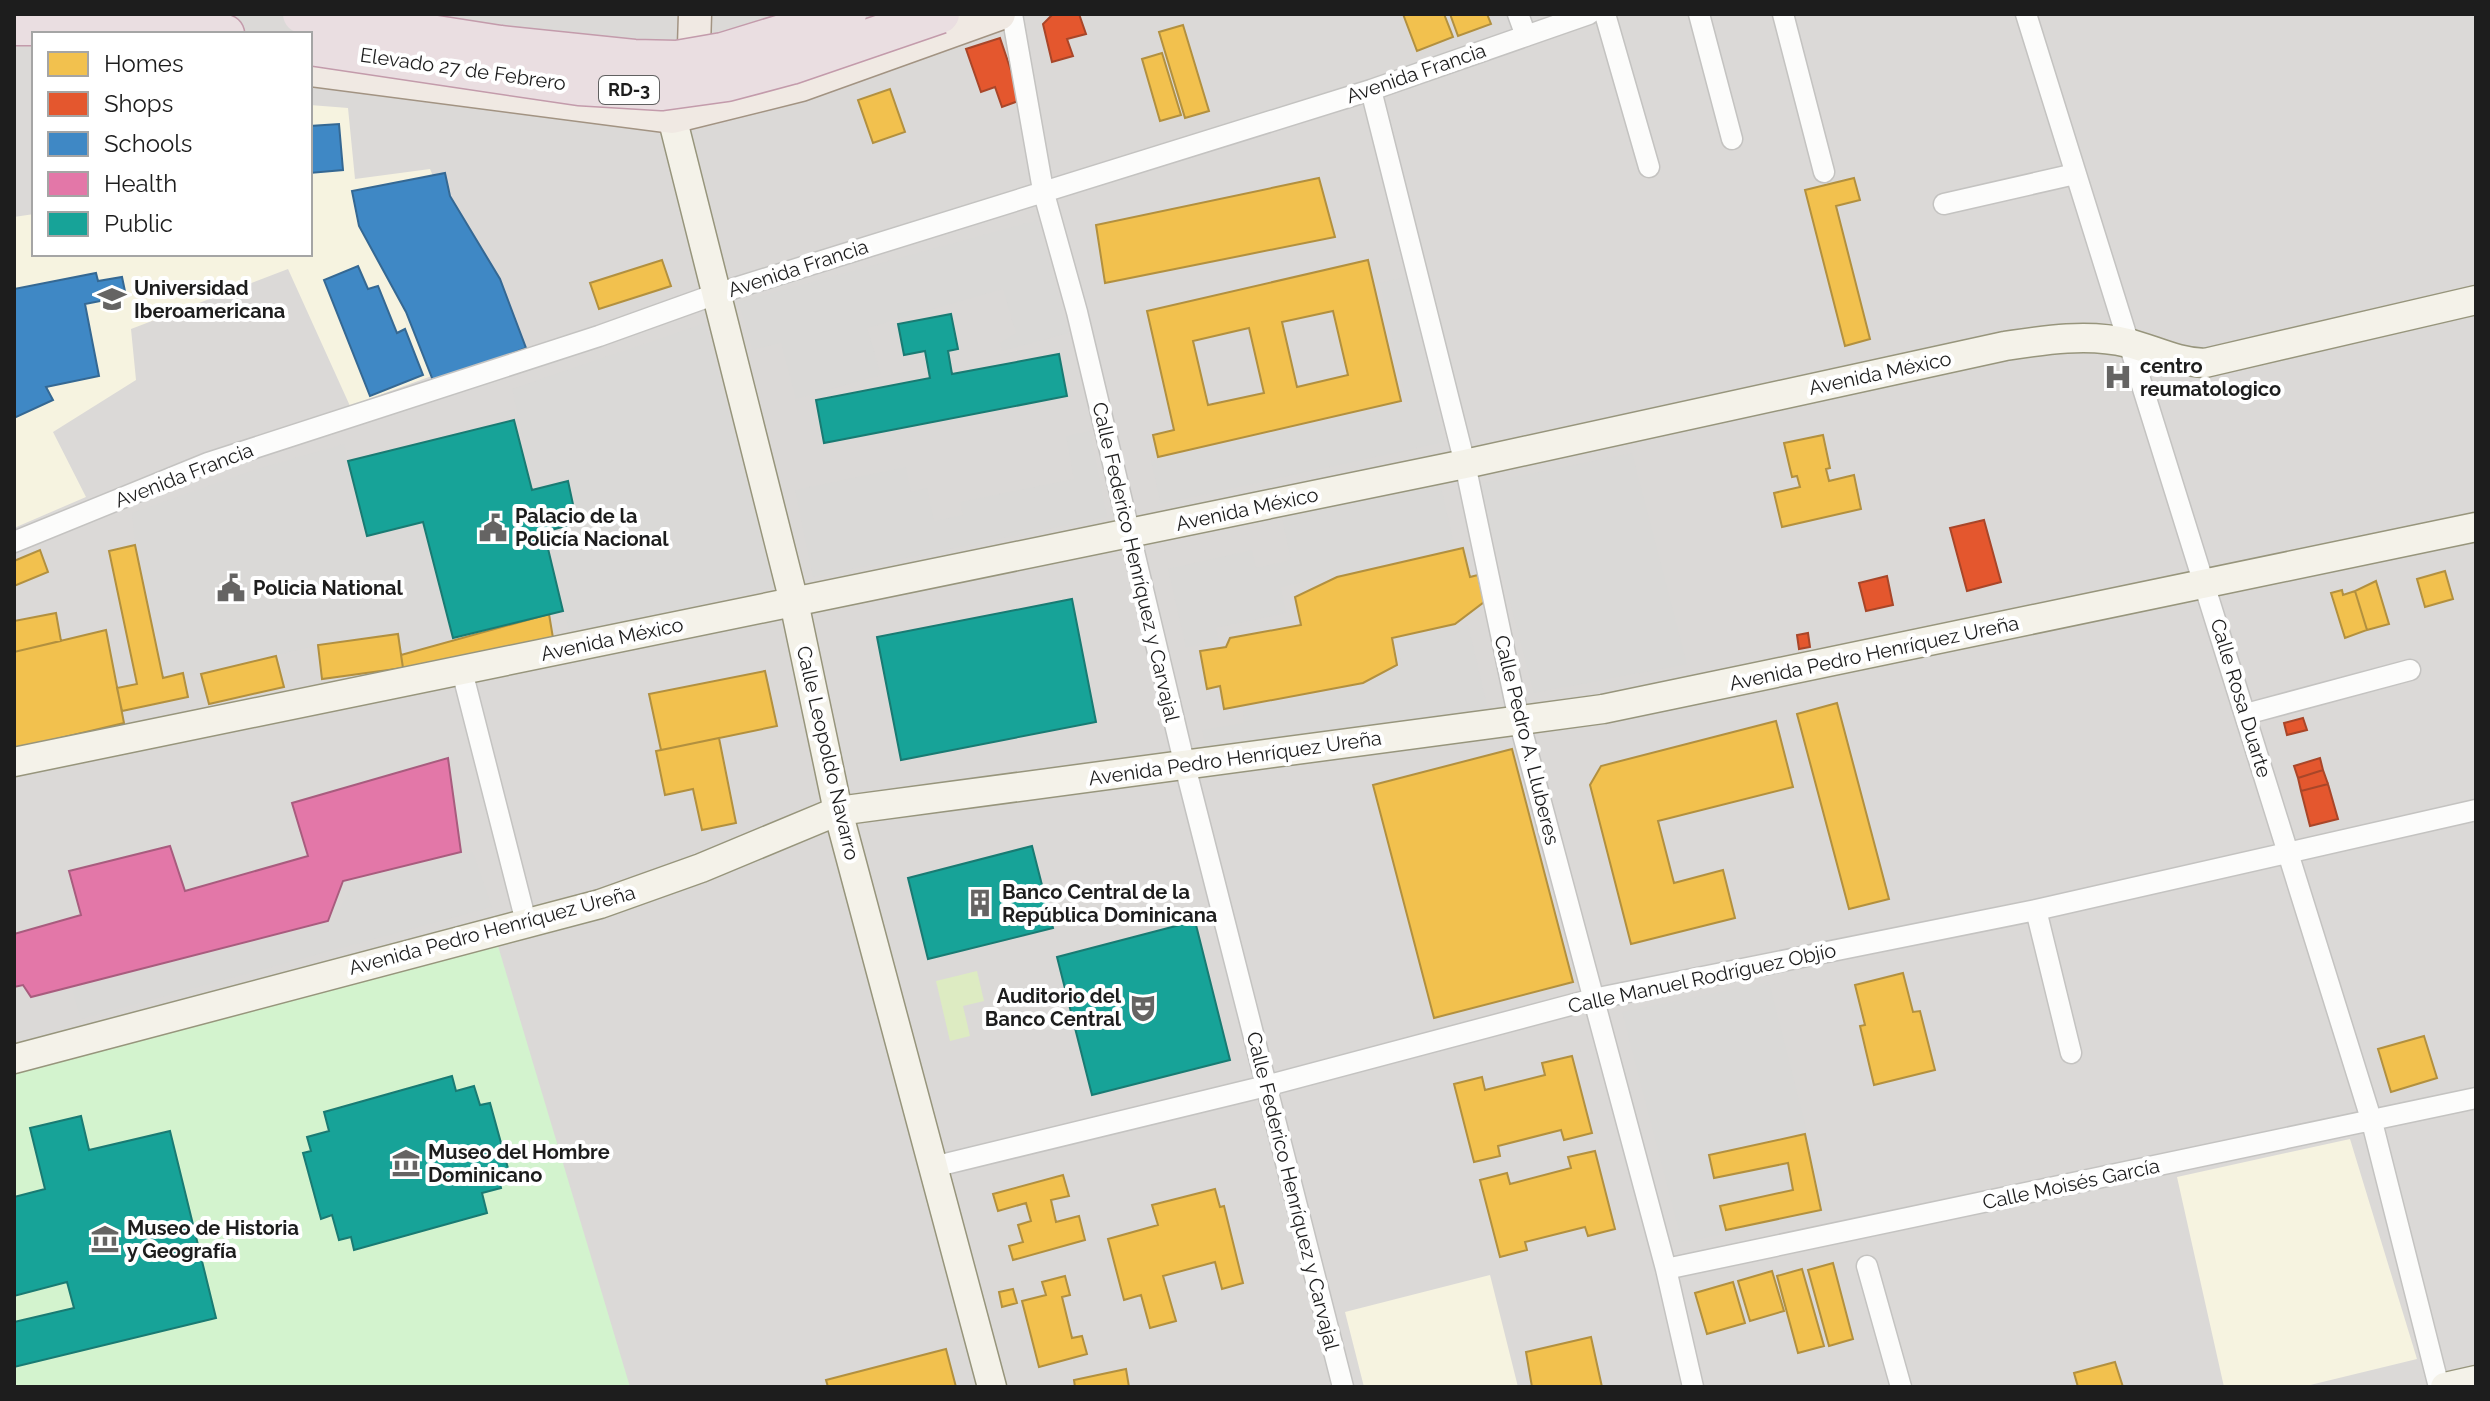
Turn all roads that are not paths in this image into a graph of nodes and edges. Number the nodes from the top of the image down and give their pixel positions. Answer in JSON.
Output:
{"nodes":[{"id":1,"x":86,"y":14,"type":"edge"},
{"id":2,"x":302,"y":14,"type":"edge"},
{"id":3,"x":410,"y":14,"type":"edge"},
{"id":4,"x":695,"y":14,"type":"edge"},
{"id":5,"x":722,"y":14,"type":"edge"},
{"id":6,"x":797,"y":14,"type":"edge"},
{"id":7,"x":847,"y":14,"type":"edge"},
{"id":8,"x":940,"y":14,"type":"edge"},
{"id":9,"x":999,"y":14,"type":"edge"},
{"id":10,"x":1012,"y":14,"type":"edge"},
{"id":11,"x":1518,"y":14,"type":"edge"},
{"id":12,"x":1589,"y":14,"type":"edge"},
{"id":13,"x":1605,"y":14,"type":"edge"},
{"id":14,"x":1699,"y":14,"type":"edge"},
{"id":15,"x":1783,"y":14,"type":"edge"},
{"id":16,"x":2026,"y":14,"type":"edge"},
{"id":17,"x":14,"y":26,"type":"edge"},
{"id":18,"x":169,"y":26,"type":"junction"},
{"id":19,"x":50,"y":32,"type":"edge"},
{"id":20,"x":211,"y":32,"type":"edge"},
{"id":21,"x":520,"y":33,"type":"junction"},
{"id":22,"x":1526,"y":36,"type":"junction"},
{"id":23,"x":312,"y":46,"type":"edge"},
{"id":24,"x":694,"y":46,"type":"junction"},
{"id":25,"x":312,"y":70,"type":"edge"},
{"id":26,"x":1371,"y":90,"type":"junction"},
{"id":27,"x":511,"y":95,"type":"junction"},
{"id":28,"x":672,"y":117,"type":"junction"},
{"id":29,"x":1732,"y":139,"type":"dead end"},
{"id":30,"x":1649,"y":167,"type":"dead end"},
{"id":31,"x":1824,"y":172,"type":"dead end"},
{"id":32,"x":2075,"y":174,"type":"junction"},
{"id":33,"x":1043,"y":190,"type":"junction"},
{"id":34,"x":1944,"y":204,"type":"dead end"},
{"id":35,"x":716,"y":294,"type":"junction"},
{"id":36,"x":2476,"y":300,"type":"edge"},
{"id":37,"x":2126,"y":342,"type":"junction"},
{"id":38,"x":1465,"y":464,"type":"junction"},
{"id":39,"x":2476,"y":527,"type":"edge"},
{"id":40,"x":1132,"y":533,"type":"junction"},
{"id":41,"x":14,"y":542,"type":"edge"},
{"id":42,"x":2207,"y":586,"type":"junction"},
{"id":43,"x":794,"y":602,"type":"junction"},
{"id":44,"x":2410,"y":670,"type":"dead end"},
{"id":45,"x":462,"y":671,"type":"junction"},
{"id":46,"x":2246,"y":714,"type":"junction"},
{"id":47,"x":1519,"y":720,"type":"junction"},
{"id":48,"x":14,"y":762,"type":"edge"},
{"id":49,"x":1185,"y":766,"type":"junction"},
{"id":50,"x":2476,"y":810,"type":"edge"},
{"id":51,"x":838,"y":811,"type":"junction"},
{"id":52,"x":2288,"y":853,"type":"junction"},
{"id":53,"x":2036,"y":910,"type":"junction"},
{"id":54,"x":526,"y":922,"type":"junction"},
{"id":55,"x":1593,"y":999,"type":"junction"},
{"id":56,"x":2071,"y":1053,"type":"dead end"},
{"id":57,"x":14,"y":1059,"type":"edge"},
{"id":58,"x":1266,"y":1086,"type":"junction"},
{"id":59,"x":2476,"y":1098,"type":"edge"},
{"id":60,"x":2372,"y":1122,"type":"junction"},
{"id":61,"x":933,"y":1167,"type":"junction"},
{"id":62,"x":1867,"y":1266,"type":"dead end"},
{"id":63,"x":1666,"y":1269,"type":"junction"},
{"id":64,"x":2476,"y":1380,"type":"edge"},
{"id":65,"x":992,"y":1387,"type":"edge"},
{"id":66,"x":1343,"y":1387,"type":"edge"},
{"id":67,"x":1693,"y":1387,"type":"edge"},
{"id":68,"x":1901,"y":1387,"type":"edge"},
{"id":69,"x":2439,"y":1387,"type":"edge"},
{"id":70,"x":2445,"y":1387,"type":"edge"}],
"edges":[{"from":1,"to":18,"type":"highway"},
{"from":2,"to":7,"type":"highway","name":"Elevado 27 de Febrero","number":"RD-3","bridge":true},
{"from":3,"to":21,"type":"main road","number":"RD-3"},
{"from":4,"to":24,"type":"main road"},
{"from":5,"to":24,"type":"main road"},
{"from":6,"to":24,"type":"main road","number":"RD-3"},
{"from":8,"to":23,"type":"highway","name":"Elevado 27 de Febrero","number":"RD-3","bridge":true},
{"from":9,"to":28,"type":"main road","number":"RD-3"},
{"from":10,"to":33,"type":"street","name":"Calle Federico Henríquez y Carvajal"},
{"from":11,"to":22,"type":"street"},
{"from":12,"to":22,"type":"street","name":"Avenida Francia"},
{"from":13,"to":30,"type":"street"},
{"from":14,"to":29,"type":"street"},
{"from":15,"to":31,"type":"street"},
{"from":16,"to":32,"type":"street","name":"Calle Rosa Duarte"},
{"from":17,"to":18,"type":"highway"},
{"from":17,"to":19,"type":"main road"},
{"from":18,"to":20,"type":"highway"},
{"from":21,"to":24,"type":"main road","number":"RD-3"},
{"from":21,"to":27,"type":"main road"},
{"from":22,"to":26,"type":"street","name":"Avenida Francia"},
{"from":24,"to":28,"type":"main road"},
{"from":25,"to":27,"type":"main road","number":"RD-3"},
{"from":26,"to":33,"type":"street","name":"Avenida Francia"},
{"from":26,"to":38,"type":"street","name":"Calle Pedro A. Lluberes"},
{"from":27,"to":28,"type":"main road","number":"RD-3"},
{"from":28,"to":35,"type":"main road","name":"Calle Leopoldo Navarro"},
{"from":32,"to":34,"type":"street"},
{"from":32,"to":37,"type":"street","name":"Calle Rosa Duarte"},
{"from":33,"to":35,"type":"street","name":"Avenida Francia"},
{"from":33,"to":40,"type":"street","name":"Calle Federico Henríquez y Carvajal"},
{"from":35,"to":41,"type":"street","name":"Avenida Francia"},
{"from":35,"to":43,"type":"main road","name":"Calle Leopoldo Navarro"},
{"from":36,"to":37,"type":"main road","name":"Avenida México"},
{"from":37,"to":38,"type":"main road","name":"Avenida México"},
{"from":37,"to":42,"type":"street","name":"Calle Rosa Duarte"},
{"from":38,"to":40,"type":"main road","name":"Avenida México"},
{"from":38,"to":47,"type":"street","name":"Calle Pedro A. Lluberes"},
{"from":39,"to":42,"type":"main road","name":"Avenida Pedro Henríquez Ureña"},
{"from":40,"to":43,"type":"main road","name":"Avenida México"},
{"from":40,"to":49,"type":"street","name":"Calle Federico Henríquez y Carvajal"},
{"from":42,"to":46,"type":"street","name":"Calle Rosa Duarte"},
{"from":42,"to":47,"type":"main road","name":"Avenida Pedro Henríquez Ureña"},
{"from":43,"to":45,"type":"main road","name":"Avenida México"},
{"from":43,"to":51,"type":"main road","name":"Calle Leopoldo Navarro"},
{"from":44,"to":46,"type":"street"},
{"from":45,"to":48,"type":"main road","name":"Avenida México"},
{"from":45,"to":54,"type":"street"},
{"from":46,"to":52,"type":"street","name":"Calle Rosa Duarte"},
{"from":47,"to":49,"type":"main road","name":"Avenida Pedro Henríquez Ureña"},
{"from":47,"to":55,"type":"street","name":"Calle Pedro A. Lluberes"},
{"from":49,"to":51,"type":"main road","name":"Avenida Pedro Henríquez Ureña"},
{"from":49,"to":58,"type":"street","name":"Calle Federico Henríquez y Carvajal"},
{"from":50,"to":52,"type":"street","name":"Calle Manuel Rodríguez Objío"},
{"from":51,"to":54,"type":"main road","name":"Avenida Pedro Henríquez Ureña"},
{"from":51,"to":61,"type":"main road","name":"Calle Leopoldo Navarro"},
{"from":52,"to":53,"type":"street","name":"Calle Manuel Rodríguez Objío"},
{"from":52,"to":60,"type":"street","name":"Calle Rosa Duarte"},
{"from":53,"to":55,"type":"street","name":"Calle Manuel Rodríguez Objío"},
{"from":53,"to":56,"type":"street"},
{"from":54,"to":57,"type":"main road","name":"Avenida Pedro Henríquez Ureña"},
{"from":55,"to":58,"type":"street","name":"Calle Manuel Rodríguez Objío"},
{"from":55,"to":63,"type":"street","name":"Calle Pedro A. Lluberes"},
{"from":58,"to":61,"type":"street","name":"Calle Manuel Rodríguez Objío"},
{"from":58,"to":66,"type":"street","name":"Calle Federico Henríquez y Carvajal"},
{"from":59,"to":60,"type":"street","name":"Calle Moisés García"},
{"from":60,"to":63,"type":"street","name":"Calle Moisés García"},
{"from":60,"to":69,"type":"street","name":"Calle Rosa Duarte"},
{"from":61,"to":65,"type":"main road","name":"Calle Leopoldo Navarro"},
{"from":62,"to":68,"type":"street"},
{"from":63,"to":67,"type":"street","name":"Calle Pedro A. Lluberes"},
{"from":64,"to":70,"type":"main road"}]}
